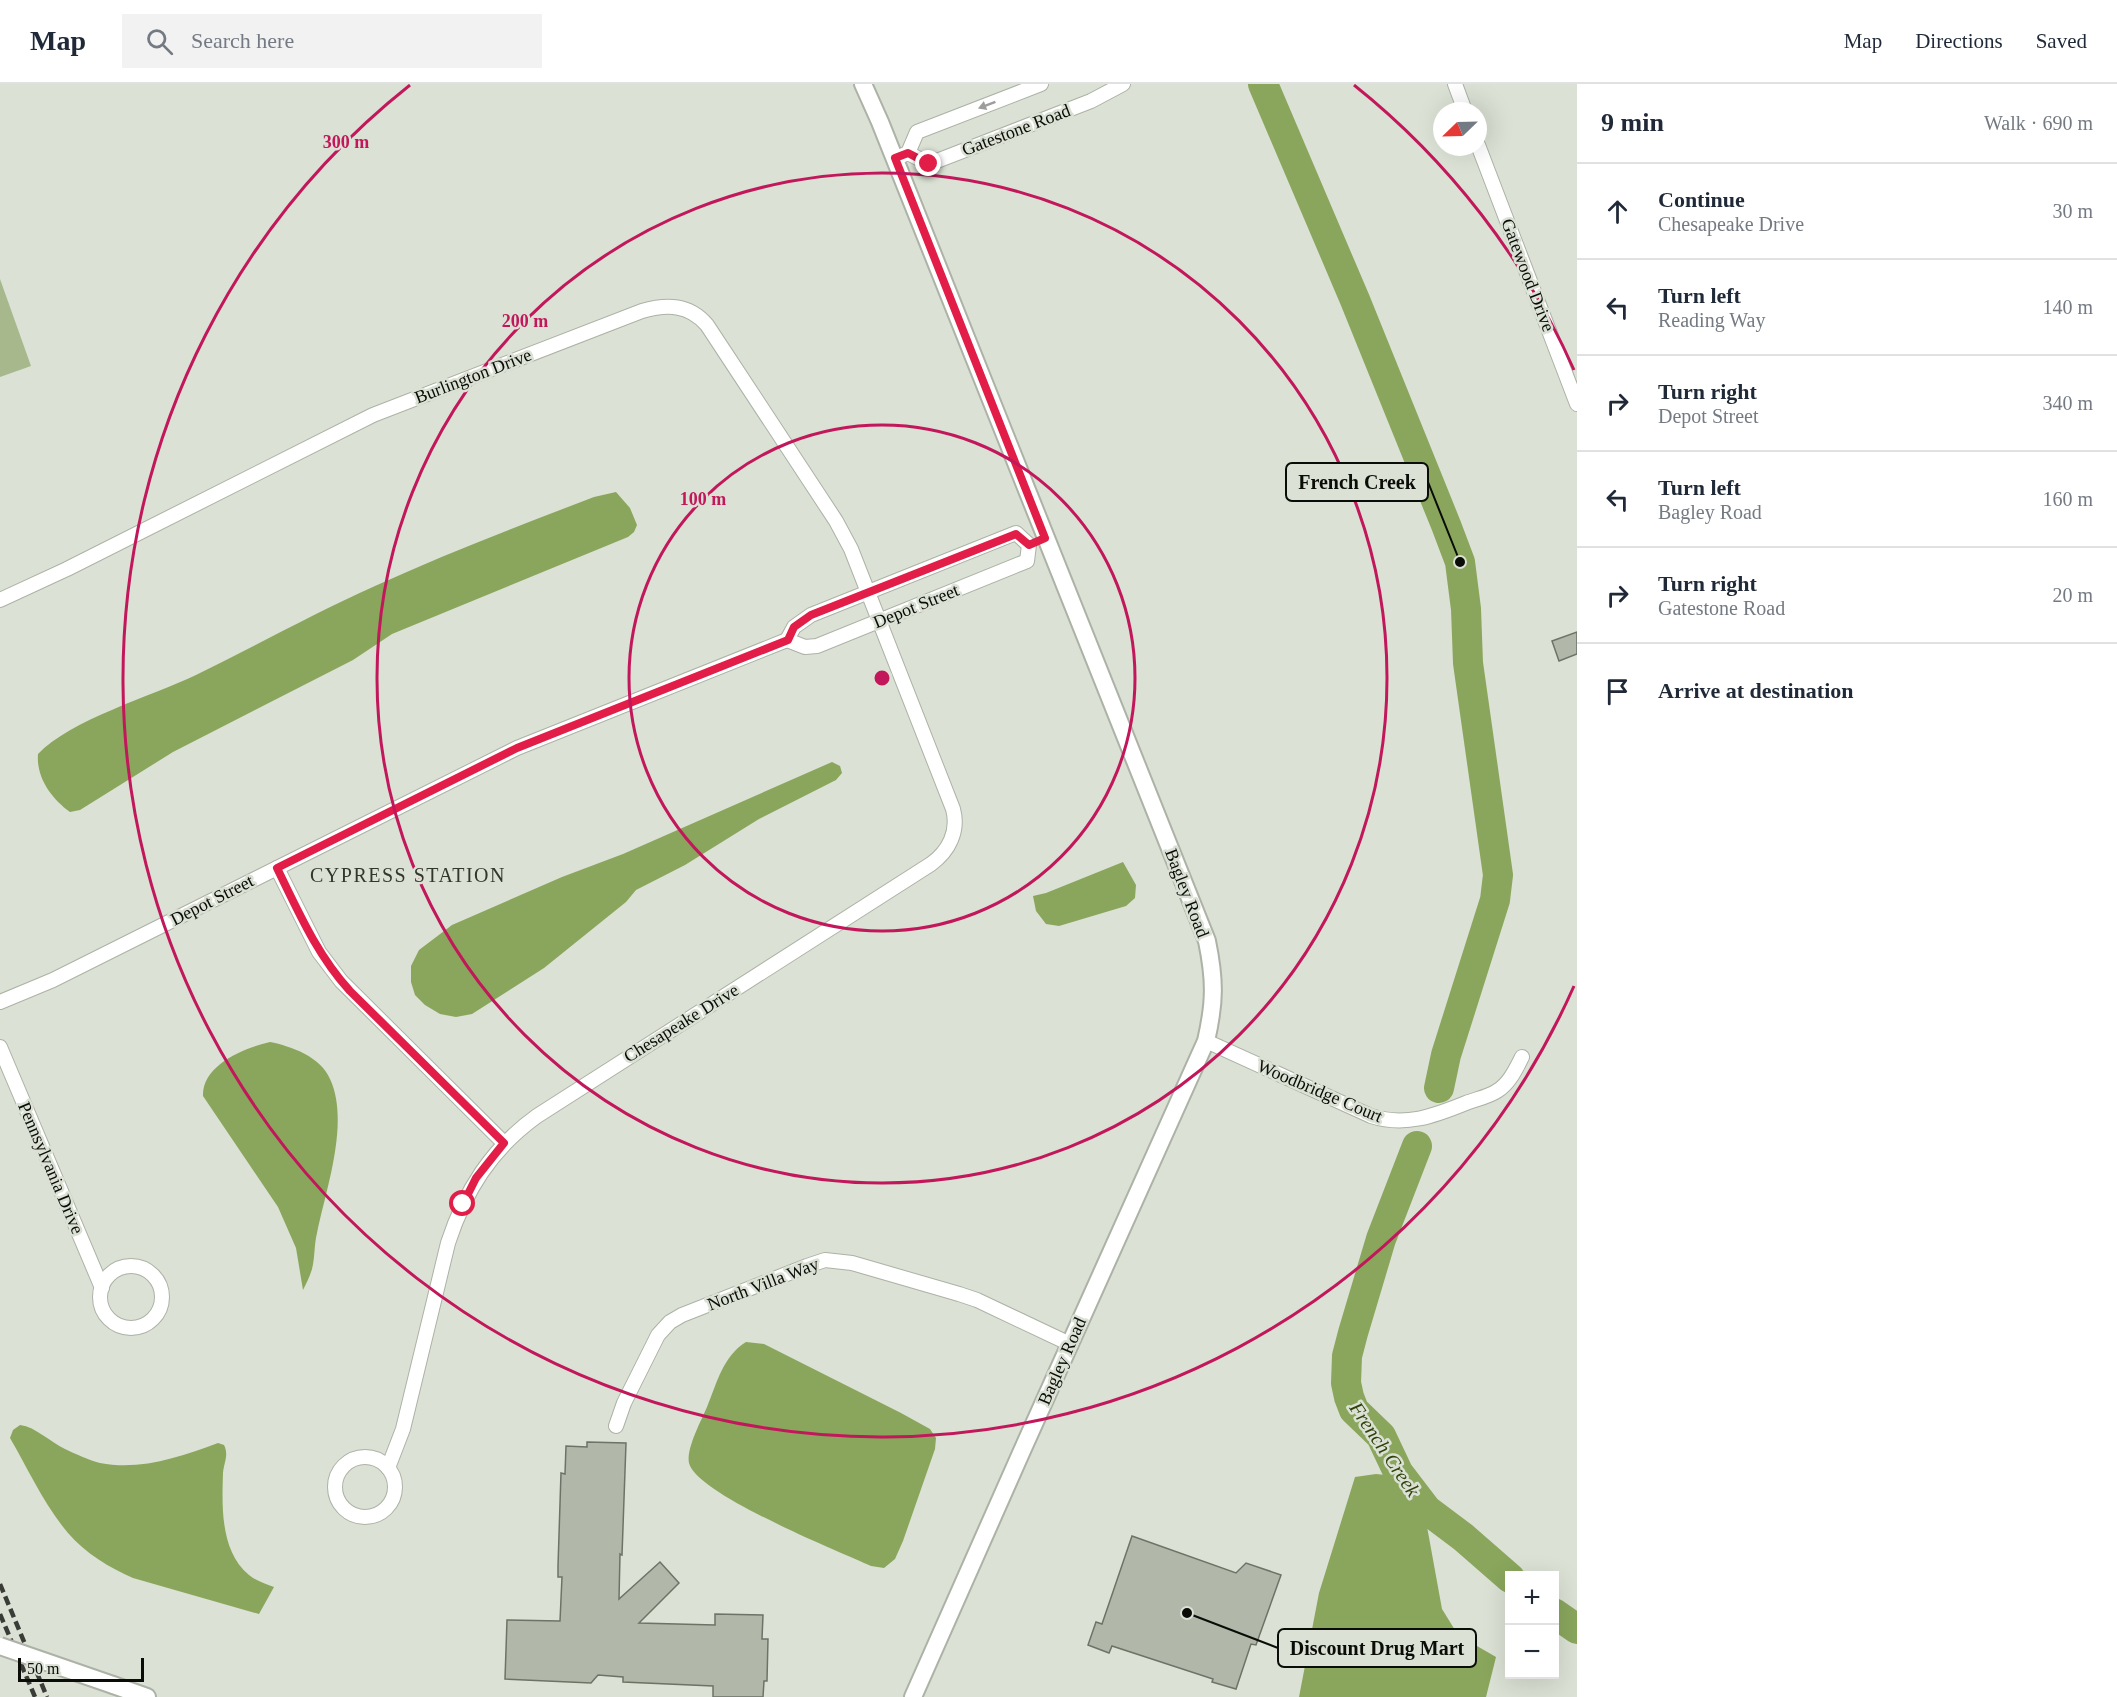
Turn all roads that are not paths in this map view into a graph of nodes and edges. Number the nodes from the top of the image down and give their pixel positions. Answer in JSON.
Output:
{"nodes":[{"id":1,"x":863,"y":84,"type":"edge"},
{"id":2,"x":1041,"y":84,"type":"edge"},
{"id":3,"x":1123,"y":84,"type":"edge"},
{"id":4,"x":1455,"y":84,"type":"edge"},
{"id":5,"x":1462,"y":102,"type":"edge"},
{"id":6,"x":902,"y":155,"type":"junction"},
{"id":7,"x":1482,"y":156,"type":"edge"},
{"id":8,"x":1577,"y":404,"type":"edge"},
{"id":9,"x":1037,"y":542,"type":"junction"},
{"id":10,"x":867,"y":592,"type":"junction"},
{"id":11,"x":0,"y":600,"type":"edge"},
{"id":12,"x":879,"y":621,"type":"junction"},
{"id":13,"x":788,"y":640,"type":"junction"},
{"id":14,"x":277,"y":868,"type":"junction"},
{"id":15,"x":0,"y":1002,"type":"edge"},
{"id":16,"x":1206,"y":1041,"type":"junction"},
{"id":17,"x":0,"y":1047,"type":"edge"},
{"id":18,"x":1522,"y":1057,"type":"dead end"},
{"id":19,"x":504,"y":1143,"type":"junction"},
{"id":20,"x":102,"y":1288,"type":"junction"},
{"id":21,"x":1070,"y":1344,"type":"junction"},
{"id":22,"x":616,"y":1426,"type":"dead end"},
{"id":23,"x":388,"y":1468,"type":"junction"},
{"id":24,"x":0,"y":1646,"type":"edge"},
{"id":25,"x":147,"y":1697,"type":"edge"},
{"id":26,"x":913,"y":1697,"type":"edge"}],
"edges":[{"from":1,"to":6,"type":"street","name":"Bagley Road"},
{"from":2,"to":6,"type":"street","name":"Gatestone Road","one_way":true},
{"from":3,"to":6,"type":"street","name":"Gatestone Road"},
{"from":4,"to":5,"type":"street"},
{"from":6,"to":9,"type":"street","name":"Bagley Road"},
{"from":7,"to":8,"type":"street","name":"Gatewood Drive"},
{"from":9,"to":10,"type":"street","name":"Depot Street"},
{"from":9,"to":12,"type":"street","name":"Depot Street"},
{"from":9,"to":16,"type":"street","name":"Bagley Road"},
{"from":10,"to":11,"type":"street","name":"Burlington Drive"},
{"from":10,"to":12,"type":"street","name":"Burlington Drive"},
{"from":10,"to":13,"type":"street","name":"Depot Street"},
{"from":12,"to":13,"type":"street","name":"Depot Street"},
{"from":12,"to":19,"type":"street","name":"Chesapeake Drive"},
{"from":13,"to":14,"type":"street","name":"Depot Street"},
{"from":14,"to":15,"type":"street","name":"Depot Street"},
{"from":14,"to":19,"type":"street"},
{"from":16,"to":18,"type":"street","name":"Woodbridge Court"},
{"from":16,"to":21,"type":"street","name":"Bagley Road"},
{"from":17,"to":20,"type":"street","name":"Pennsylvania Drive"},
{"from":19,"to":23,"type":"street","name":"Chesapeake Drive"},
{"from":20,"to":20,"type":"street","name":"Pennsylvania Drive"},
{"from":21,"to":22,"type":"street","name":"North Villa Way"},
{"from":21,"to":26,"type":"street","name":"Bagley Road"},
{"from":23,"to":23,"type":"street"},
{"from":24,"to":25,"type":"street","bridge":true}]}
